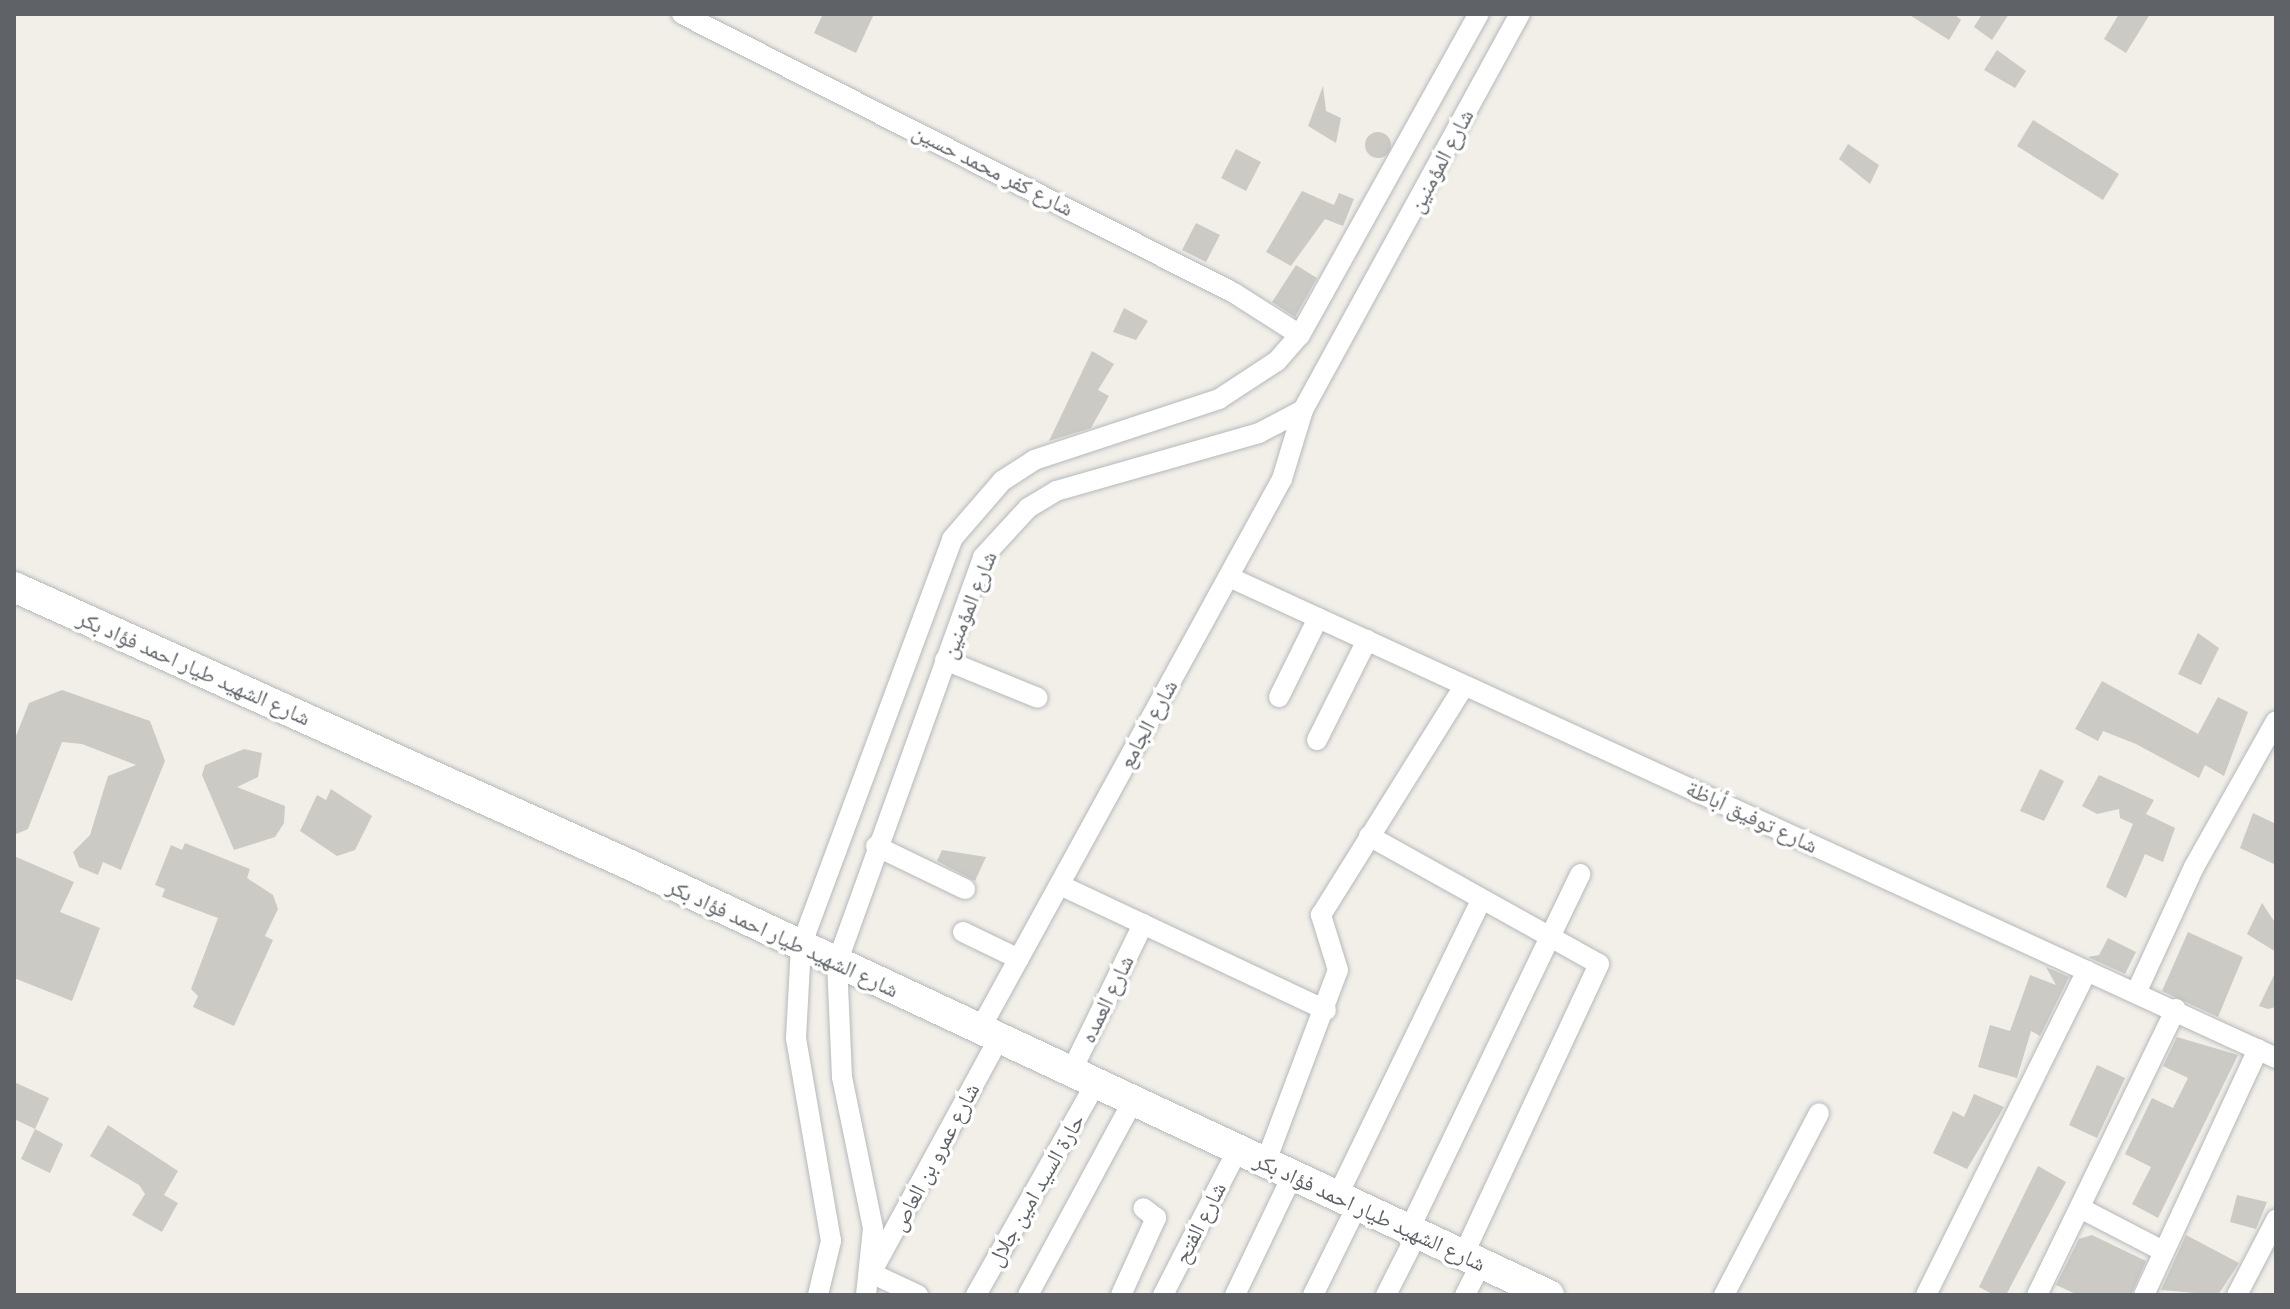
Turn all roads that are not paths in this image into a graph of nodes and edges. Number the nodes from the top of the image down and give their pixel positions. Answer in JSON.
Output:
{"nodes":[{"id":1,"x":682,"y":14,"type":"edge"},
{"id":2,"x":1479,"y":14,"type":"edge"},
{"id":3,"x":1520,"y":14,"type":"edge"},
{"id":4,"x":1300,"y":335,"type":"junction"},
{"id":5,"x":1303,"y":410,"type":"junction"},
{"id":6,"x":1229,"y":577,"type":"junction"},
{"id":7,"x":14,"y":587,"type":"edge"},
{"id":8,"x":1318,"y":618,"type":"junction"},
{"id":9,"x":1367,"y":640,"type":"junction"},
{"id":10,"x":945,"y":660,"type":"junction"},
{"id":11,"x":1464,"y":686,"type":"junction"},
{"id":12,"x":1279,"y":697,"type":"dead end"},
{"id":13,"x":1038,"y":698,"type":"dead end"},
{"id":14,"x":2276,"y":721,"type":"edge"},
{"id":15,"x":1317,"y":740,"type":"dead end"},
{"id":16,"x":1369,"y":836,"type":"junction"},
{"id":17,"x":876,"y":846,"type":"junction"},
{"id":18,"x":1580,"y":874,"type":"dead end"},
{"id":19,"x":1060,"y":885,"type":"junction"},
{"id":20,"x":965,"y":889,"type":"dead end"},
{"id":21,"x":1481,"y":901,"type":"junction"},
{"id":22,"x":1143,"y":924,"type":"junction"},
{"id":23,"x":963,"y":932,"type":"dead end"},
{"id":24,"x":1549,"y":940,"type":"junction"},
{"id":25,"x":801,"y":946,"type":"junction"},
{"id":26,"x":1019,"y":959,"type":"junction"},
{"id":27,"x":837,"y":963,"type":"junction"},
{"id":28,"x":2087,"y":971,"type":"junction"},
{"id":29,"x":2136,"y":993,"type":"junction"},
{"id":30,"x":2176,"y":1009,"type":"junction"},
{"id":31,"x":1326,"y":1010,"type":"junction"},
{"id":32,"x":988,"y":1036,"type":"junction"},
{"id":33,"x":2267,"y":1054,"type":"edge"},
{"id":34,"x":1083,"y":1080,"type":"junction"},
{"id":35,"x":1132,"y":1103,"type":"junction"},
{"id":36,"x":1819,"y":1113,"type":"dead end"},
{"id":37,"x":1237,"y":1151,"type":"junction"},
{"id":38,"x":1265,"y":1164,"type":"junction"},
{"id":39,"x":1292,"y":1176,"type":"junction"},
{"id":40,"x":1347,"y":1202,"type":"junction"},
{"id":41,"x":1143,"y":1208,"type":"dead end"},
{"id":42,"x":2084,"y":1210,"type":"junction"},
{"id":43,"x":2276,"y":1220,"type":"edge"},
{"id":44,"x":1413,"y":1232,"type":"junction"},
{"id":45,"x":2163,"y":1251,"type":"junction"},
{"id":46,"x":1472,"y":1259,"type":"junction"},
{"id":47,"x":871,"y":1273,"type":"junction"},
{"id":48,"x":818,"y":1295,"type":"edge"},
{"id":49,"x":866,"y":1295,"type":"edge"},
{"id":50,"x":918,"y":1295,"type":"edge"},
{"id":51,"x":976,"y":1295,"type":"edge"},
{"id":52,"x":1028,"y":1295,"type":"edge"},
{"id":53,"x":1121,"y":1295,"type":"edge"},
{"id":54,"x":1163,"y":1295,"type":"edge"},
{"id":55,"x":1235,"y":1295,"type":"edge"},
{"id":56,"x":1313,"y":1295,"type":"edge"},
{"id":57,"x":1386,"y":1295,"type":"edge"},
{"id":58,"x":1465,"y":1295,"type":"edge"},
{"id":59,"x":1549,"y":1295,"type":"edge"},
{"id":60,"x":1724,"y":1295,"type":"edge"},
{"id":61,"x":1926,"y":1295,"type":"edge"},
{"id":62,"x":2037,"y":1295,"type":"edge"},
{"id":63,"x":2144,"y":1295,"type":"edge"},
{"id":64,"x":2237,"y":1295,"type":"edge"}],
"edges":[{"from":1,"to":4,"type":"street","name":"شارع كفر محمد حسين"},
{"from":2,"to":4,"type":"street","name":"شارع المؤمنين"},
{"from":3,"to":5,"type":"street","name":"شارع المؤمنين"},
{"from":4,"to":25,"type":"street","name":"شارع المؤمنين"},
{"from":5,"to":6,"type":"street","name":"شارع الجامع"},
{"from":5,"to":10,"type":"street","name":"شارع المؤمنين"},
{"from":6,"to":8,"type":"street","name":"شارع توفيق أباظة"},
{"from":6,"to":19,"type":"street","name":"شارع الجامع"},
{"from":7,"to":25,"type":"street","name":"شارع الشهيد طيار احمد فؤاد بكر"},
{"from":8,"to":9,"type":"street","name":"شارع توفيق أباظة"},
{"from":8,"to":12,"type":"street"},
{"from":9,"to":11,"type":"street","name":"شارع توفيق أباظة"},
{"from":9,"to":15,"type":"street"},
{"from":10,"to":13,"type":"street"},
{"from":10,"to":17,"type":"street","name":"شارع المؤمنين"},
{"from":11,"to":16,"type":"street"},
{"from":11,"to":28,"type":"street","name":"شارع توفيق أباظة"},
{"from":14,"to":29,"type":"street"},
{"from":16,"to":21,"type":"street"},
{"from":16,"to":31,"type":"street"},
{"from":17,"to":20,"type":"street"},
{"from":17,"to":27,"type":"street","name":"شارع المؤمنين"},
{"from":18,"to":24,"type":"street"},
{"from":19,"to":22,"type":"street"},
{"from":19,"to":26,"type":"street","name":"شارع الجامع"},
{"from":21,"to":24,"type":"street"},
{"from":21,"to":40,"type":"street"},
{"from":22,"to":31,"type":"street"},
{"from":22,"to":34,"type":"street","name":"شارع العمده"},
{"from":23,"to":26,"type":"street"},
{"from":24,"to":44,"type":"street"},
{"from":24,"to":46,"type":"street"},
{"from":25,"to":27,"type":"street","name":"شارع الشهيد طيار احمد فؤاد بكر"},
{"from":25,"to":48,"type":"street","name":"شارع المؤمنين"},
{"from":26,"to":32,"type":"street","name":"شارع الجامع"},
{"from":27,"to":32,"type":"street","name":"شارع الشهيد طيار احمد فؤاد بكر"},
{"from":27,"to":47,"type":"street","name":"شارع المؤمنين"},
{"from":28,"to":29,"type":"street","name":"شارع توفيق أباظة"},
{"from":28,"to":61,"type":"street"},
{"from":29,"to":30,"type":"street","name":"شارع توفيق أباظة"},
{"from":30,"to":33,"type":"street","name":"شارع توفيق أباظة"},
{"from":30,"to":42,"type":"street"},
{"from":31,"to":38,"type":"street"},
{"from":32,"to":34,"type":"street","name":"شارع الشهيد طيار احمد فؤاد بكر"},
{"from":32,"to":47,"type":"street","name":"شارع عمرو بن العاص"},
{"from":33,"to":45,"type":"street"},
{"from":34,"to":35,"type":"street","name":"شارع الشهيد طيار احمد فؤاد بكر"},
{"from":34,"to":51,"type":"street","name":"حارة السيد امين جلال"},
{"from":35,"to":37,"type":"street","name":"شارع الشهيد طيار احمد فؤاد بكر"},
{"from":35,"to":52,"type":"street"},
{"from":36,"to":60,"type":"street"},
{"from":37,"to":38,"type":"street","name":"شارع الشهيد طيار احمد فؤاد بكر"},
{"from":37,"to":54,"type":"street","name":"شارع الفتح"},
{"from":38,"to":39,"type":"street","name":"شارع الشهيد طيار احمد فؤاد بكر"},
{"from":39,"to":40,"type":"street","name":"شارع الشهيد طيار احمد فؤاد بكر"},
{"from":39,"to":55,"type":"street"},
{"from":40,"to":44,"type":"street","name":"شارع الشهيد طيار احمد فؤاد بكر"},
{"from":40,"to":56,"type":"street"},
{"from":41,"to":53,"type":"street"},
{"from":42,"to":45,"type":"street"},
{"from":42,"to":62,"type":"street"},
{"from":43,"to":64,"type":"street"},
{"from":44,"to":46,"type":"street","name":"شارع الشهيد طيار احمد فؤاد بكر"},
{"from":44,"to":57,"type":"street"},
{"from":45,"to":63,"type":"street"},
{"from":46,"to":58,"type":"street"},
{"from":46,"to":59,"type":"street","name":"شارع الشهيد طيار احمد فؤاد بكر"},
{"from":47,"to":49,"type":"street","name":"شارع المؤمنين"},
{"from":47,"to":50,"type":"street"}]}
